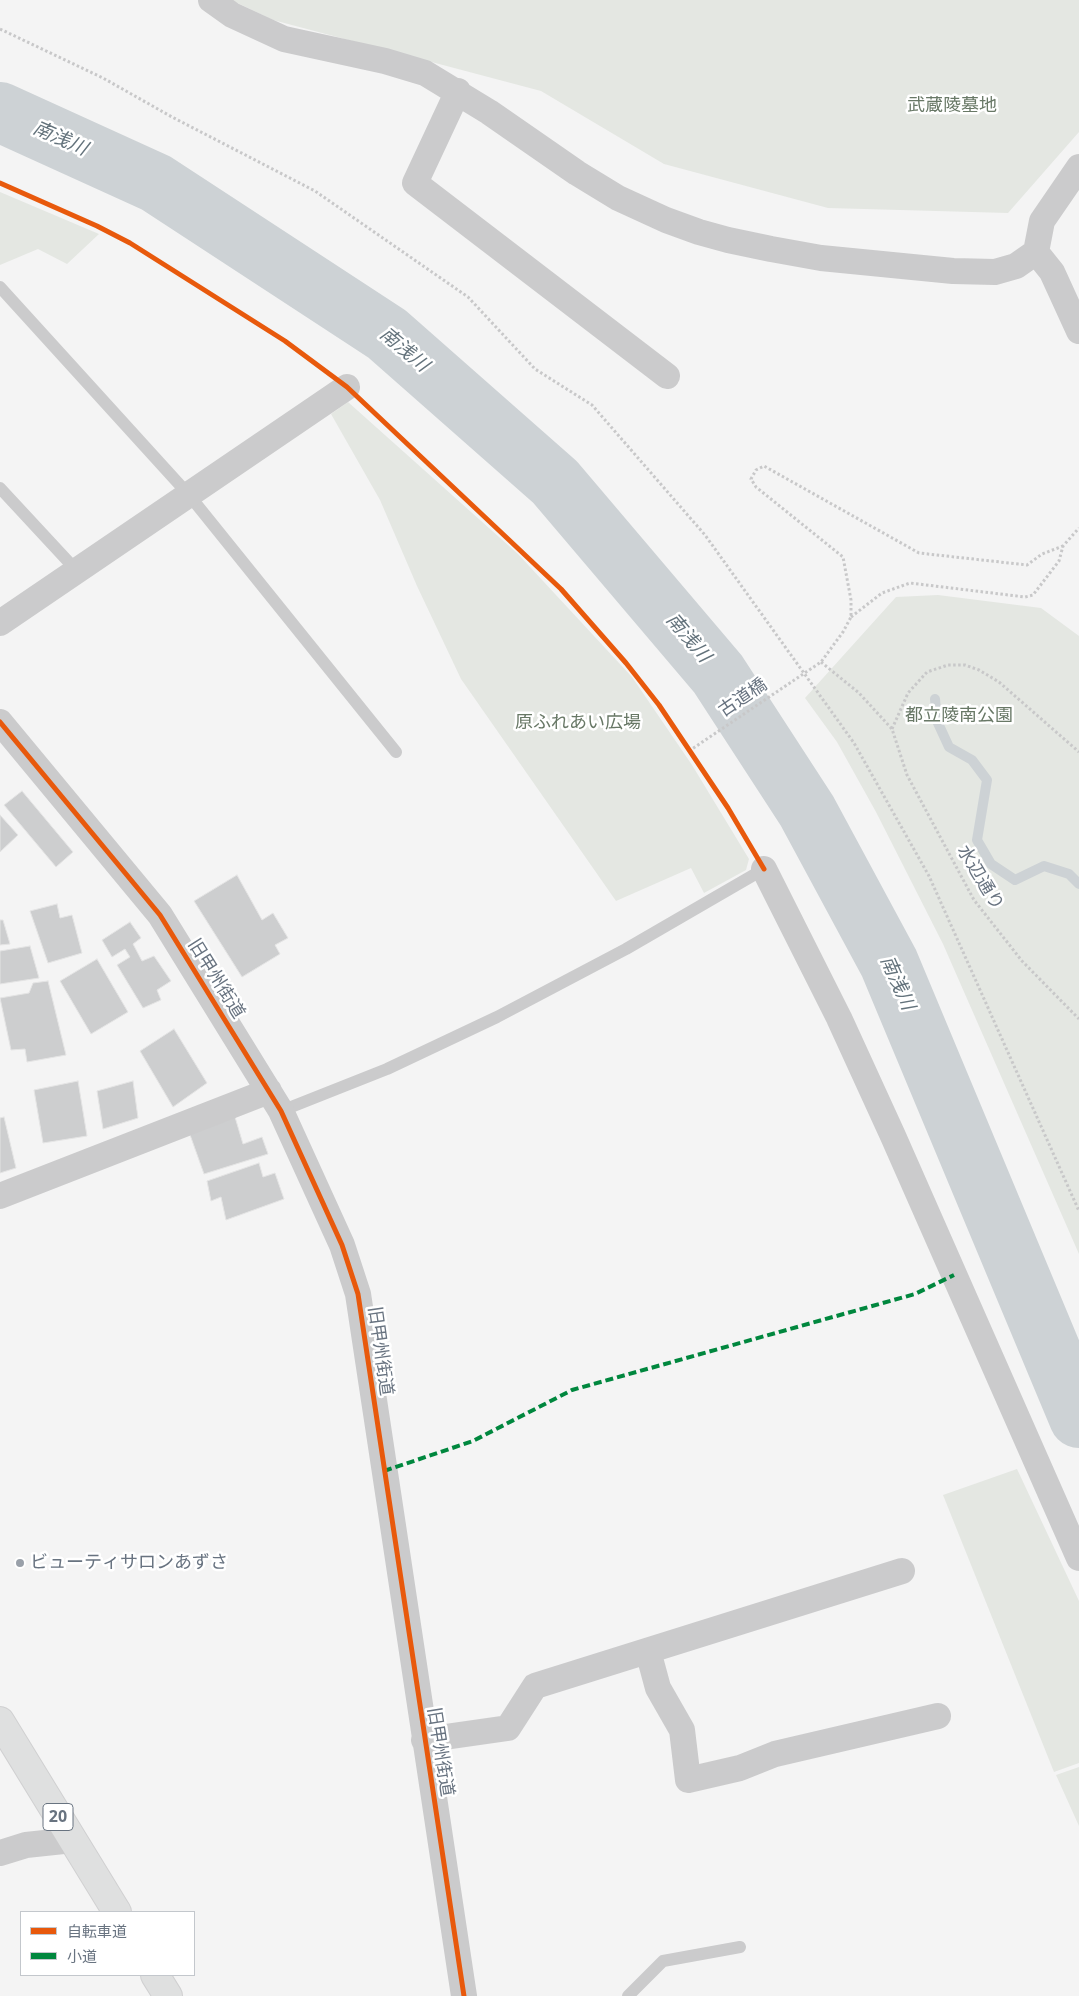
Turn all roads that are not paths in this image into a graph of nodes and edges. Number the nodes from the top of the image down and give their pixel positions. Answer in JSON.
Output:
{"nodes":[{"id":1,"x":211,"y":0,"type":"edge"},
{"id":2,"x":458,"y":92,"type":"junction"},
{"id":3,"x":1079,"y":167,"type":"edge"},
{"id":4,"x":1036,"y":252,"type":"junction"},
{"id":5,"x":0,"y":287,"type":"edge"},
{"id":6,"x":1079,"y":331,"type":"edge"},
{"id":7,"x":667,"y":376,"type":"dead end"},
{"id":8,"x":347,"y":387,"type":"dead end"},
{"id":9,"x":0,"y":488,"type":"edge"},
{"id":10,"x":189,"y":495,"type":"junction"},
{"id":11,"x":77,"y":571,"type":"junction"},
{"id":12,"x":0,"y":623,"type":"edge"},
{"id":13,"x":0,"y":722,"type":"edge"},
{"id":14,"x":396,"y":752,"type":"dead end"},
{"id":15,"x":764,"y":869,"type":"joint"},
{"id":16,"x":275,"y":1101,"type":"junction"},
{"id":17,"x":0,"y":1196,"type":"edge"},
{"id":18,"x":1079,"y":1558,"type":"edge"},
{"id":19,"x":902,"y":1570,"type":"dead end"},
{"id":20,"x":648,"y":1651,"type":"junction"},
{"id":21,"x":938,"y":1716,"type":"dead end"},
{"id":22,"x":0,"y":1722,"type":"edge"},
{"id":23,"x":424,"y":1740,"type":"junction"},
{"id":24,"x":72,"y":1840,"type":"junction"},
{"id":25,"x":0,"y":1853,"type":"edge"},
{"id":26,"x":116,"y":1911,"type":"edge"},
{"id":27,"x":740,"y":1947,"type":"dead end"},
{"id":28,"x":156,"y":1976,"type":"edge"},
{"id":29,"x":168,"y":1996,"type":"edge"},
{"id":30,"x":464,"y":1996,"type":"edge"},
{"id":31,"x":628,"y":1996,"type":"edge"}],
"edges":[{"from":1,"to":2,"type":"street"},
{"from":2,"to":4,"type":"street"},
{"from":2,"to":7,"type":"street"},
{"from":3,"to":4,"type":"street"},
{"from":4,"to":6,"type":"street"},
{"from":5,"to":10,"type":"lane"},
{"from":8,"to":10,"type":"street"},
{"from":9,"to":11,"type":"lane"},
{"from":10,"to":11,"type":"street"},
{"from":10,"to":14,"type":"lane"},
{"from":11,"to":12,"type":"street"},
{"from":13,"to":16,"type":"street","name":"旧甲州街道"},
{"from":15,"to":16,"type":"lane"},
{"from":15,"to":18,"type":"street"},
{"from":16,"to":17,"type":"street"},
{"from":16,"to":23,"type":"street","name":"旧甲州街道"},
{"from":19,"to":20,"type":"street"},
{"from":20,"to":21,"type":"street"},
{"from":20,"to":23,"type":"street"},
{"from":22,"to":24,"type":"highway","number":"20"},
{"from":23,"to":30,"type":"street","name":"旧甲州街道"},
{"from":24,"to":25,"type":"street"},
{"from":24,"to":26,"type":"highway","number":"20"},
{"from":27,"to":31,"type":"lane"},
{"from":28,"to":29,"type":"highway"}]}
